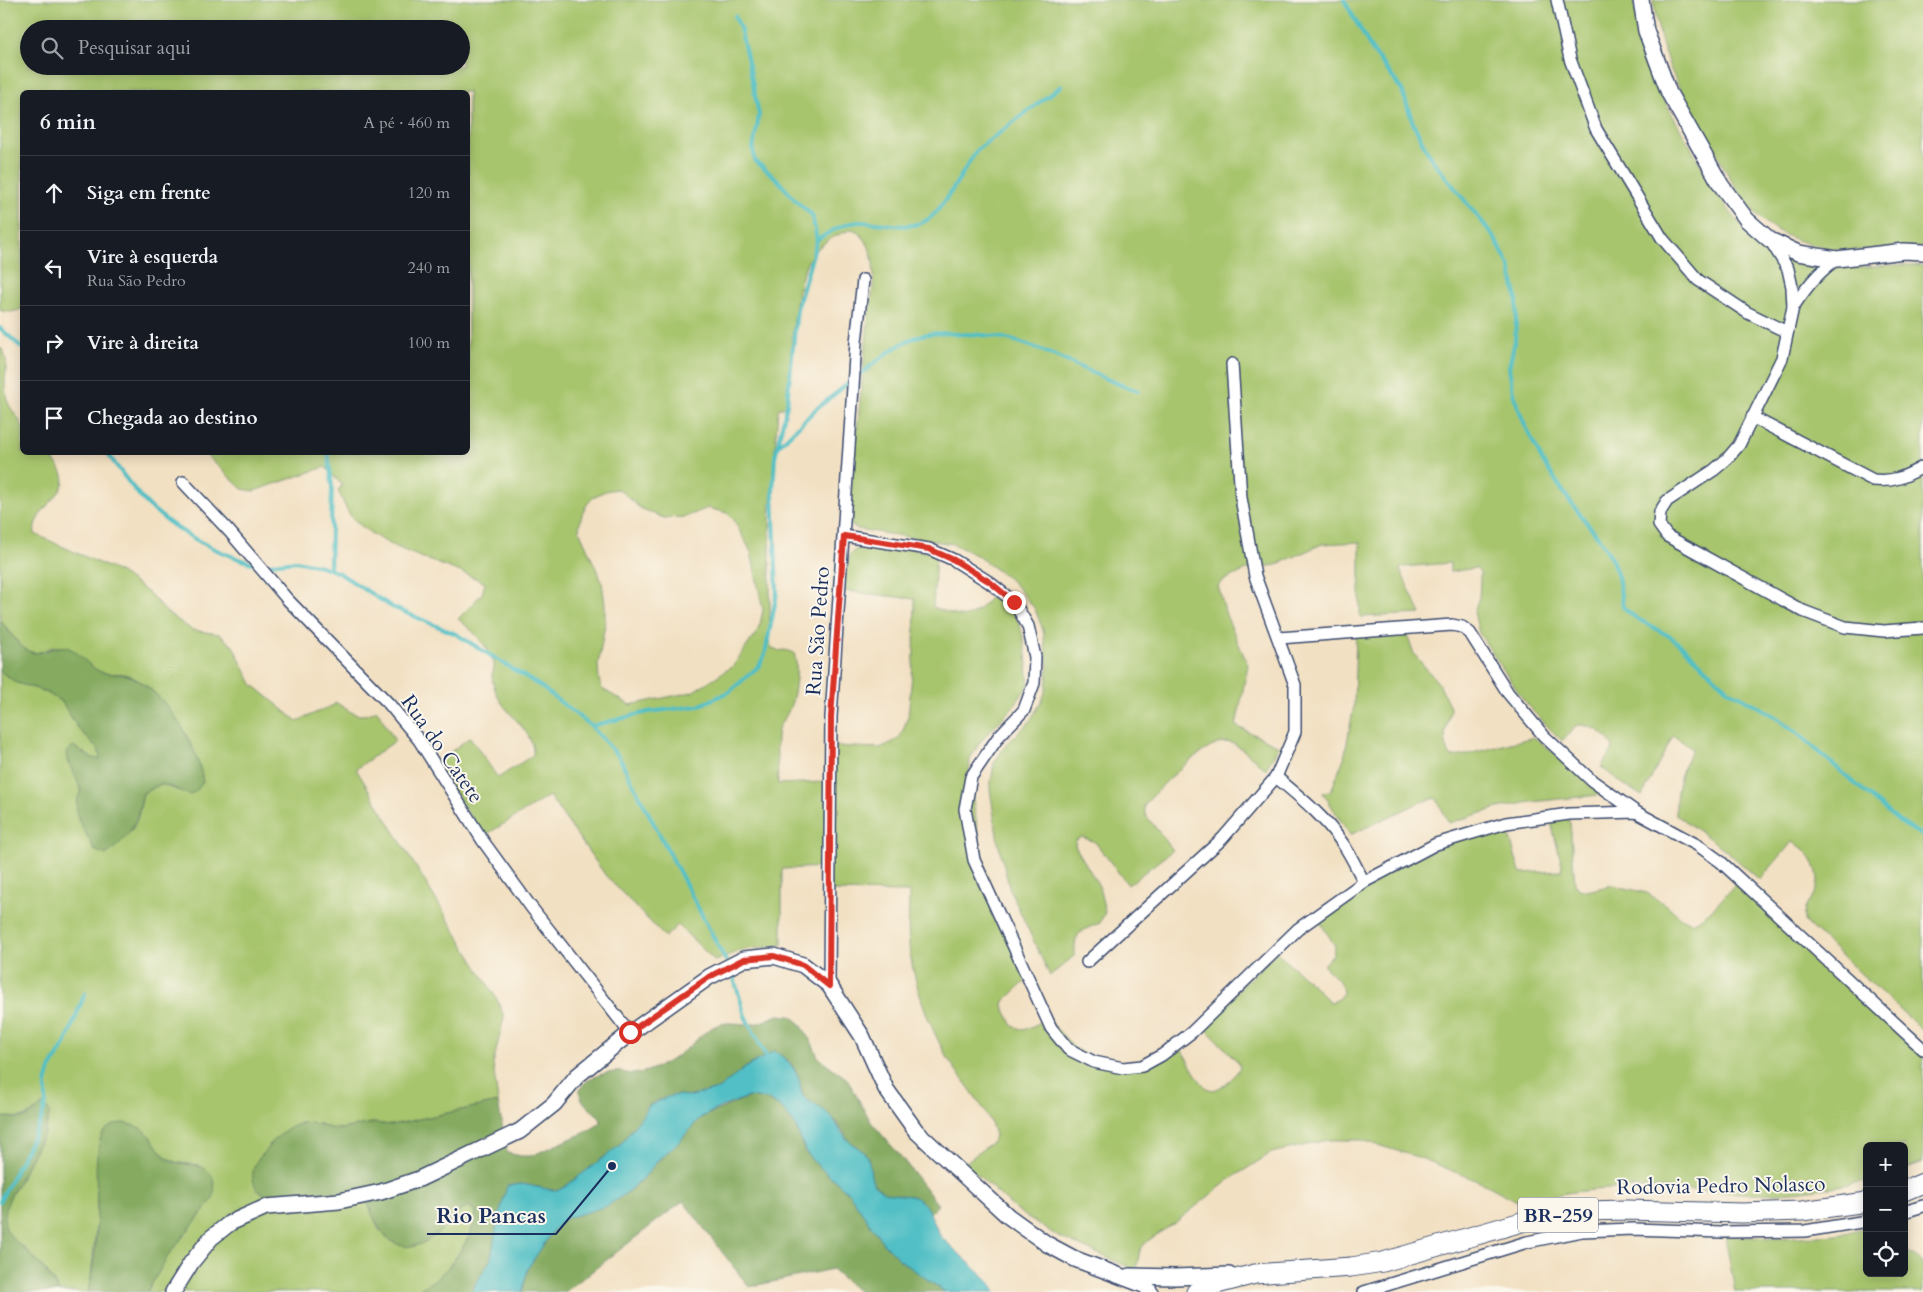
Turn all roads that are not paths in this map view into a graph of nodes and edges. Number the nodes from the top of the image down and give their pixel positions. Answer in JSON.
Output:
{"nodes":[{"id":1,"x":1557,"y":0,"type":"edge"},
{"id":2,"x":1641,"y":0,"type":"edge"},
{"id":3,"x":1770,"y":240,"type":"junction"},
{"id":4,"x":1923,"y":252,"type":"edge"},
{"id":5,"x":1837,"y":259,"type":"junction"},
{"id":6,"x":863,"y":280,"type":"dead end"},
{"id":7,"x":1793,"y":307,"type":"junction"},
{"id":8,"x":1787,"y":332,"type":"junction"},
{"id":9,"x":1232,"y":364,"type":"dead end"},
{"id":10,"x":1752,"y":417,"type":"junction"},
{"id":11,"x":1923,"y":467,"type":"edge"},
{"id":12,"x":183,"y":482,"type":"dead end"},
{"id":13,"x":844,"y":536,"type":"junction"},
{"id":14,"x":1923,"y":628,"type":"edge"},
{"id":15,"x":1279,"y":638,"type":"junction"},
{"id":16,"x":1276,"y":777,"type":"junction"},
{"id":17,"x":1636,"y":812,"type":"junction"},
{"id":18,"x":1364,"y":882,"type":"junction"},
{"id":19,"x":1087,"y":962,"type":"dead end"},
{"id":20,"x":829,"y":986,"type":"junction"},
{"id":21,"x":630,"y":1032,"type":"junction"},
{"id":22,"x":1923,"y":1049,"type":"edge"},
{"id":23,"x":1923,"y":1183,"type":"edge"},
{"id":24,"x":1908,"y":1189,"type":"edge"},
{"id":25,"x":1863,"y":1203,"type":"edge"},
{"id":26,"x":1923,"y":1206,"type":"edge"},
{"id":27,"x":1908,"y":1211,"type":"edge"},
{"id":28,"x":1863,"y":1222,"type":"edge"},
{"id":29,"x":1255,"y":1274,"type":"junction"},
{"id":30,"x":1118,"y":1275,"type":"junction"},
{"id":31,"x":173,"y":1292,"type":"edge"},
{"id":32,"x":1150,"y":1292,"type":"edge"},
{"id":33,"x":1196,"y":1292,"type":"edge"},
{"id":34,"x":1364,"y":1292,"type":"edge"}],
"edges":[{"from":1,"to":8,"type":"street"},
{"from":2,"to":3,"type":"street"},
{"from":3,"to":5,"type":"street"},
{"from":3,"to":7,"type":"street"},
{"from":4,"to":5,"type":"street"},
{"from":5,"to":7,"type":"street"},
{"from":6,"to":13,"type":"street","name":"Rua São Pedro"},
{"from":7,"to":8,"type":"street"},
{"from":8,"to":10,"type":"street"},
{"from":9,"to":15,"type":"street"},
{"from":10,"to":11,"type":"street"},
{"from":10,"to":14,"type":"street"},
{"from":12,"to":21,"type":"street","name":"Rua do Catete"},
{"from":13,"to":18,"type":"street"},
{"from":13,"to":20,"type":"street","name":"Rua São Pedro"},
{"from":15,"to":16,"type":"street"},
{"from":15,"to":17,"type":"street"},
{"from":16,"to":18,"type":"street"},
{"from":16,"to":19,"type":"street"},
{"from":17,"to":18,"type":"street"},
{"from":17,"to":22,"type":"street"},
{"from":20,"to":21,"type":"street"},
{"from":20,"to":30,"type":"street"},
{"from":21,"to":31,"type":"street"},
{"from":23,"to":24,"type":"highway"},
{"from":25,"to":29,"type":"highway","name":"Rodovia Pedro Nolasco","number":"BR-259"},
{"from":26,"to":27,"type":"street"},
{"from":28,"to":34,"type":"street"},
{"from":29,"to":30,"type":"street"},
{"from":29,"to":33,"type":"highway","name":"Rodovia Pedro Nolasco","number":"BR-259"},
{"from":30,"to":32,"type":"street"}]}
